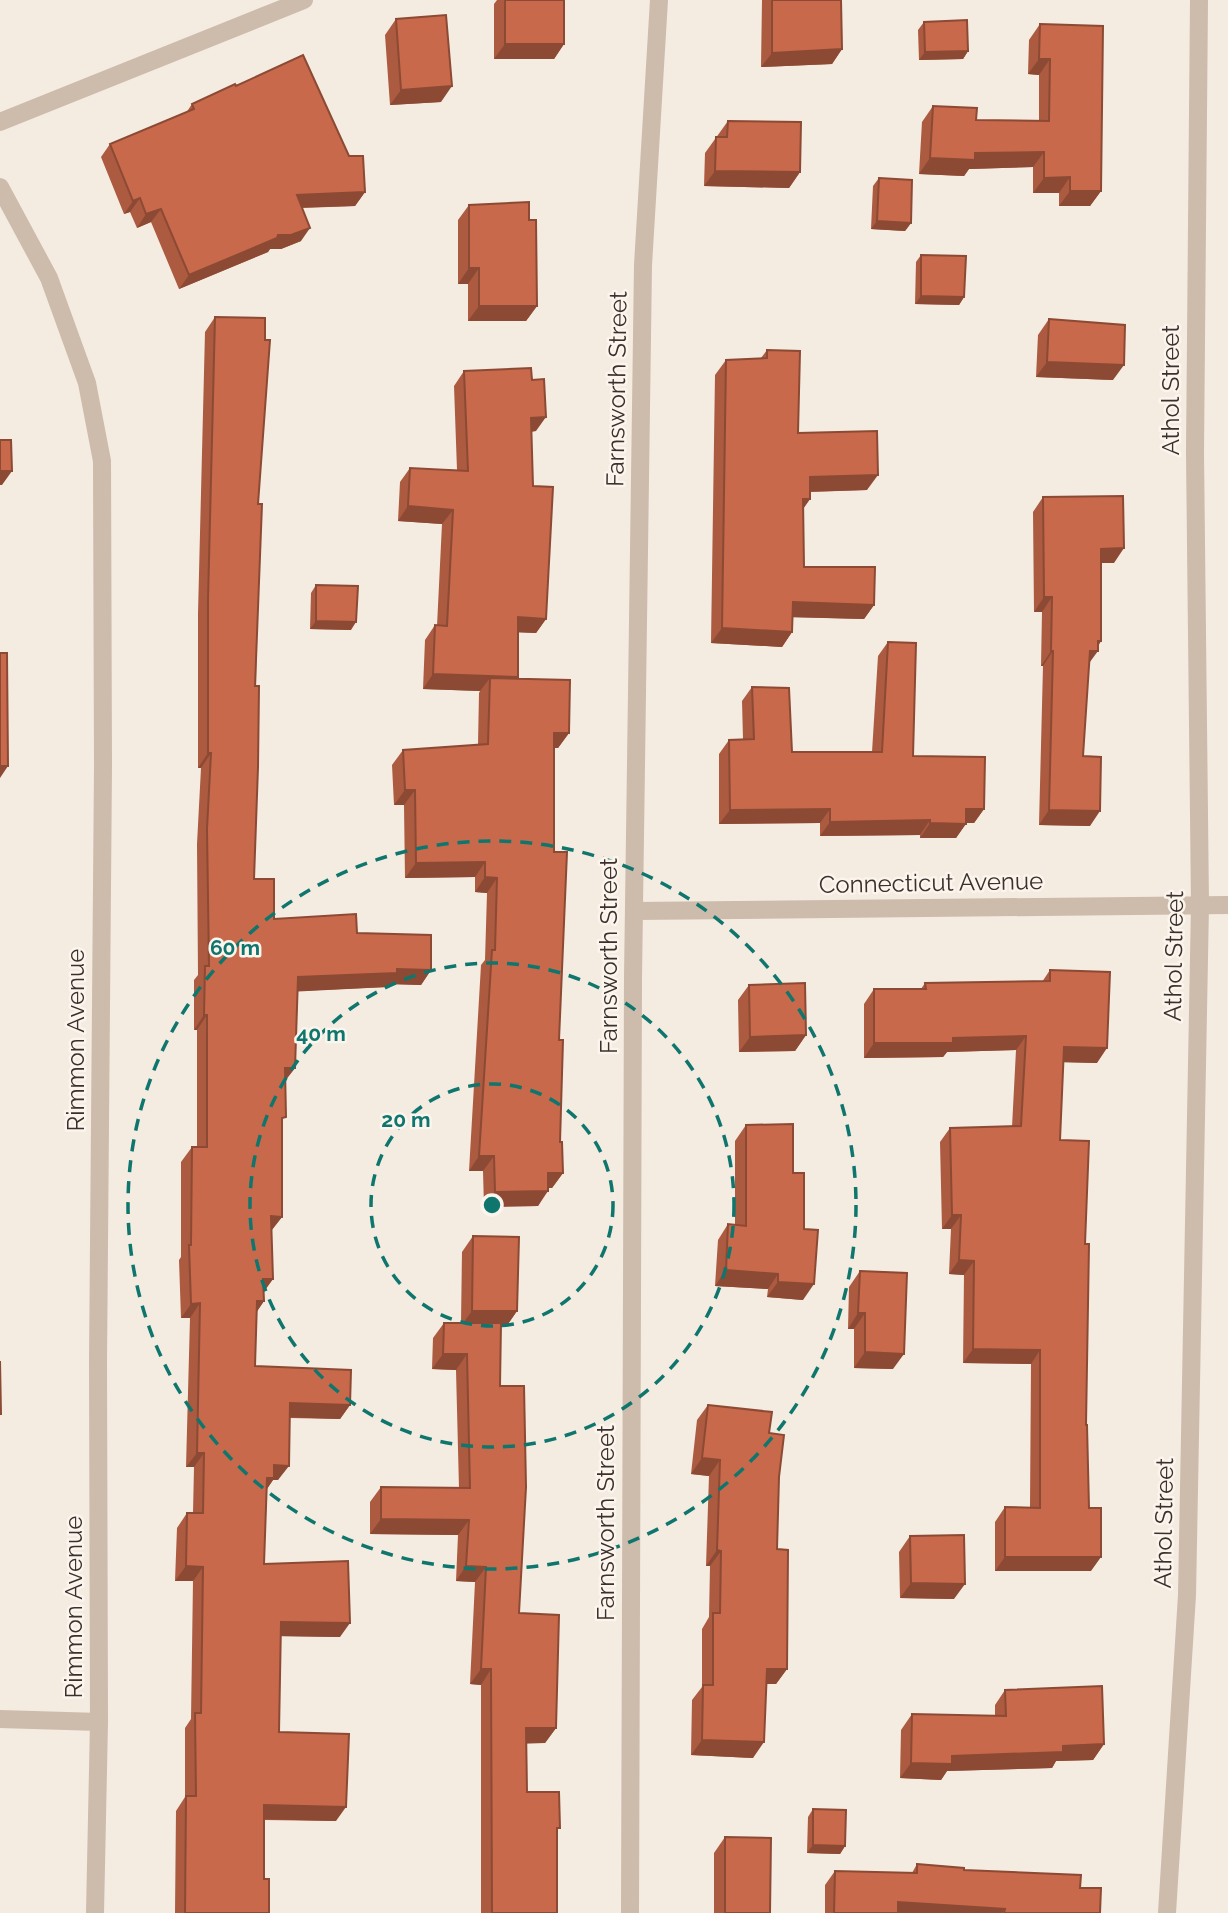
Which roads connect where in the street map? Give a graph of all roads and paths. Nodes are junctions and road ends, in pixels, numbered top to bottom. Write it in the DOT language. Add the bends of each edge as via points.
graph roads {
  1 [pos="304,0"];
  2 [pos="659,0"];
  3 [pos="1199,0"];
  4 [pos="0,122"];
  5 [pos="0,187"];
  6 [pos="1200,905"];
  7 [pos="1228,905"];
  8 [pos="634,911"];
  9 [pos="0,1719"];
  10 [pos="99,1722"];
  11 [pos="95,1913"];
  12 [pos="630,1913"];
  13 [pos="1167,1913"];
  1 -- 4 [label="street"];
  2 -- 8 [label="street, Farnsworth Street" via="643,265"];
  3 -- 6 [label="street, Athol Street" via="1195,453"];
  5 -- 10 [label="street, Rimmon Avenue" via="49,278 87,383 102,461"];
  6 -- 7 [label="street, Connecticut Avenue"];
  6 -- 8 [label="street, Connecticut Avenue"];
  6 -- 13 [label="street, Athol Street" via="1187,1595"];
  8 -- 12 [label="street, Farnsworth Street"];
  9 -- 10 [label="street"];
  10 -- 11 [label="street, Rimmon Avenue"];
}
